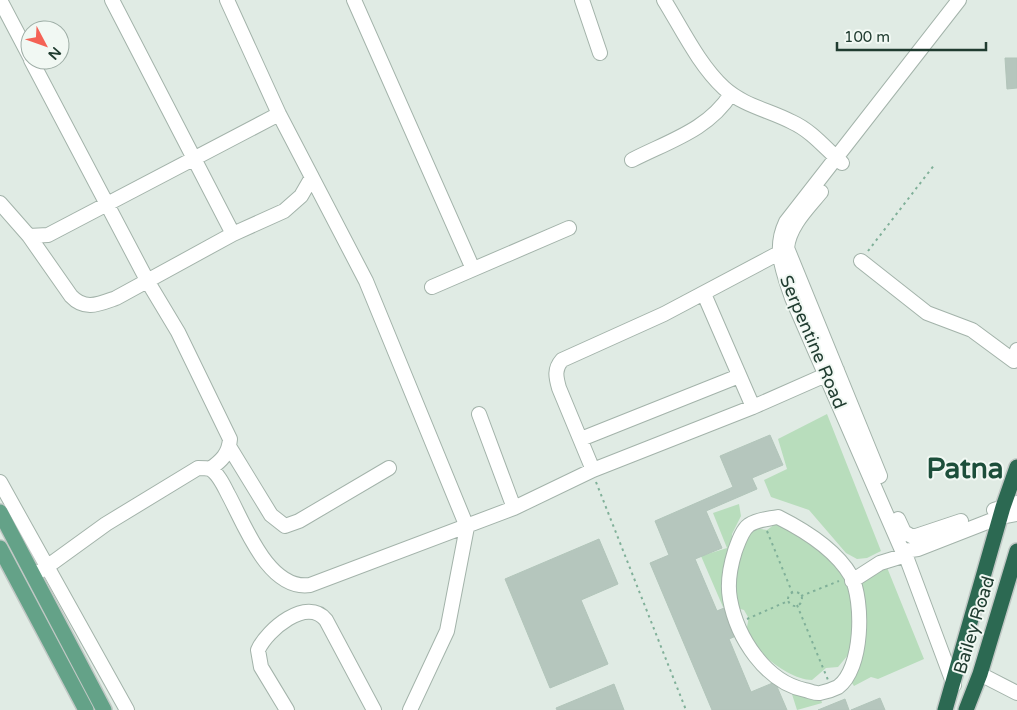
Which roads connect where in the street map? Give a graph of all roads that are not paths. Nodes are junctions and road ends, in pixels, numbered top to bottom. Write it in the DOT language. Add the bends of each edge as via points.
graph roads {
  1 [pos="0,0"];
  2 [pos="112,0"];
  3 [pos="226,0"];
  4 [pos="354,0"];
  5 [pos="582,0"];
  6 [pos="664,0"];
  7 [pos="959,0"];
  8 [pos="970,0"];
  9 [pos="20,38"];
  10 [pos="600,53"];
  11 [pos="37,70"];
  12 [pos="732,94"];
  13 [pos="279,114"];
  14 [pos="194,160"];
  15 [pos="632,160"];
  16 [pos="840,161"];
  17 [pos="312,177"];
  18 [pos="0,203"];
  19 [pos="108,206"];
  20 [pos="569,228"];
  21 [pos="233,234"];
  22 [pos="29,236"];
  23 [pos="782,244"];
  24 [pos="860,261"];
  25 [pos="473,269"];
  26 [pos="148,282"];
  27 [pos="432,287"];
  28 [pos="704,294"];
  29 [pos="1017,350"];
  30 [pos="832,372"];
  31 [pos="740,376"];
  32 [pos="753,407"];
  33 [pos="479,414"];
  34 [pos="581,439"];
  35 [pos="230,448"];
  36 [pos="1017,467"];
  37 [pos="388,468"];
  38 [pos="210,469"];
  39 [pos="593,470"];
  40 [pos="0,482"];
  41 [pos="514,508"];
  42 [pos="1007,509"];
  43 [pos="0,512"];
  44 [pos="1017,514"];
  45 [pos="467,527"];
  46 [pos="0,548"];
  47 [pos="1017,551"];
  48 [pos="905,553"];
  49 [pos="48,566"];
  50 [pos="33,575"];
  51 [pos="852,579"];
  52 [pos="980,674"];
  53 [pos="954,686"];
  54 [pos="1017,693"];
  55 [pos="86,710"];
  56 [pos="104,710"];
  57 [pos="127,710"];
  58 [pos="287,710"];
  59 [pos="374,710"];
  60 [pos="410,710"];
  61 [pos="945,710"];
  62 [pos="966,710"];
  1 -- 9 [label="street"];
  2 -- 14 [label="street"];
  3 -- 13 [label="street"];
  4 -- 25 [label="street"];
  5 -- 10 [label="street"];
  6 -- 12 [label="street" via="714,77"];
  7 -- 16 [label="street"];
  8 -- 16 [label="street"];
  11 -- 19 [label="street"];
  12 -- 15 [label="street" via="718,112 700,126"];
  12 -- 16 [label="street" via="807,130"];
  13 -- 14 [label="street"];
  13 -- 17 [label="street"];
  14 -- 19 [label="street"];
  14 -- 21 [label="street"];
  16 -- 23 [label="street" via="786,222"];
  17 -- 21 [label="street" via="301,196 284,211"];
  17 -- 45 [label="street" via="366,281"];
  18 -- 22 [label="street"];
  19 -- 22 [label="street" via="48,235"];
  19 -- 26 [label="street"];
  20 -- 25 [label="street"];
  21 -- 26 [label="street"];
  22 -- 26 [label="street" via="77,303 86,306 101,304"];
  23 -- 28 [label="street"];
  23 -- 30 [label="street, Serpentine Road" via="781,266 792,298"];
  24 -- 29 [label="street" via="927,313 972,330 1014,362"];
  25 -- 27 [label="street"];
  26 -- 35 [label="street" via="178,332 230,439"];
  28 -- 31 [label="street"];
  28 -- 34 [label="street" via="557,365 559,388"];
  30 -- 32 [label="street"];
  30 -- 42 [label="street" via="907,536 918,536"];
  30 -- 48 [label="street, Serpentine Road"];
  31 -- 32 [label="street"];
  31 -- 34 [label="street"];
  32 -- 39 [label="street"];
  33 -- 41 [label="street"];
  34 -- 39 [label="street"];
  35 -- 37 [label="street" via="271,515 285,526 299,521"];
  35 -- 38 [label="street" via="223,460"];
  36 -- 42 [label="highway"];
  38 -- 45 [label="street" via="224,487 265,560 280,576 300,586"];
  38 -- 49 [label="street" via="198,468 178,478"];
  39 -- 41 [label="street"];
  40 -- 49 [label="street"];
  41 -- 45 [label="street"];
  42 -- 44 [label="street"];
  42 -- 48 [label="street"];
  42 -- 53 [label="highway"];
  43 -- 50 [label="main road"];
  45 -- 60 [label="street" via="447,631"];
  46 -- 55 [label="main road"];
  47 -- 52 [label="highway, Bailey Road"];
  48 -- 51 [label="street"];
  48 -- 53 [label="street, Serpentine Road"];
  49 -- 50 [label="street"];
  49 -- 57 [label="street"];
  50 -- 56 [label="main road"];
  51 -- 51 [label="street" via="858,598 859,644 848,675 838,687 818,693 792,687 772,674 749,648 730,600 729,569 748,526 778,517 804,530 829,550"];
  52 -- 54 [label="street"];
  52 -- 62 [label="highway, Bailey Road"];
  53 -- 61 [label="highway"];
  58 -- 59 [label="street" via="261,667 258,650 267,636 282,624 302,612 313,611 321,613 326,620"];
}
